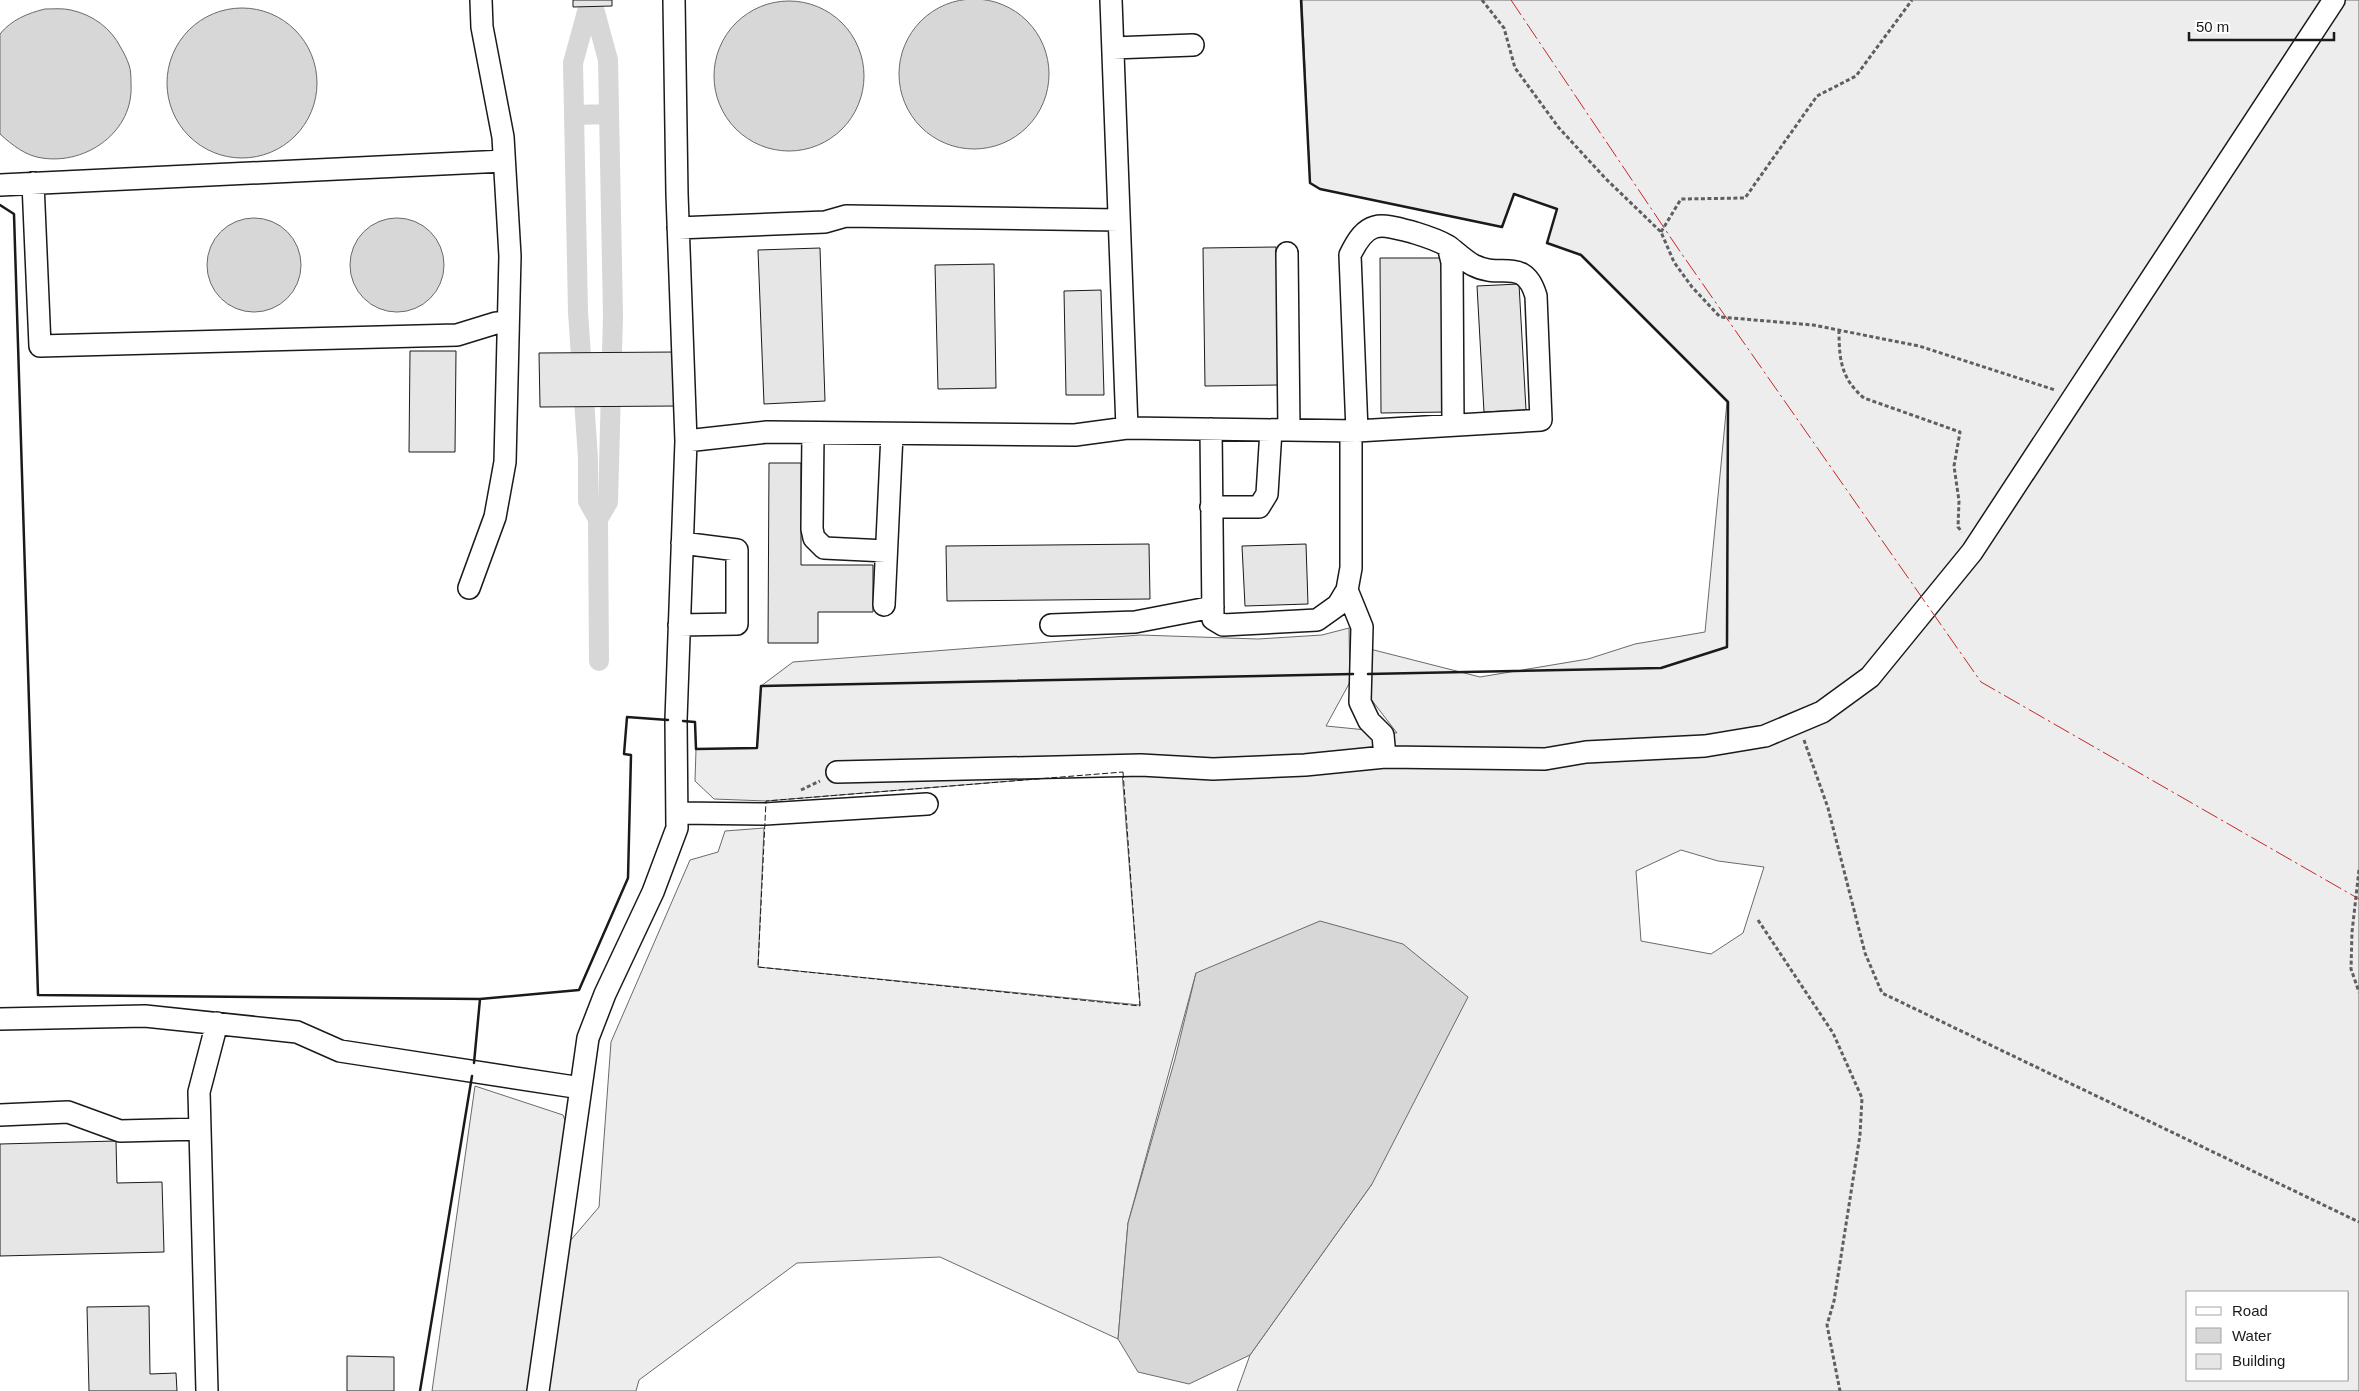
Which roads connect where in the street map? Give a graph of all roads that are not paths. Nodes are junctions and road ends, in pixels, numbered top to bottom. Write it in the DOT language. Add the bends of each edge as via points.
graph roads {
  1 [pos="481,0"];
  2 [pos="674,0"];
  3 [pos="1111,0"];
  4 [pos="2334,0"];
  5 [pos="1193,45"];
  6 [pos="1113,48"];
  7 [pos="504,161"];
  8 [pos="33,184"];
  9 [pos="0,185"];
  10 [pos="1119,220"];
  11 [pos="678,228"];
  12 [pos="1448,246"];
  13 [pos="1287,253"];
  14 [pos="508,323"];
  15 [pos="1453,425"];
  16 [pos="1127,428"];
  17 [pos="1211,429"];
  18 [pos="1280,430"];
  19 [pos="1354,431"];
  20 [pos="813,433"];
  21 [pos="892,434"];
  22 [pos="686,441"];
  23 [pos="1212,507"];
  24 [pos="682,543"];
  25 [pos="886,551"];
  26 [pos="469,588"];
  27 [pos="1347,590"];
  28 [pos="884,605"];
  29 [pos="1213,607"];
  30 [pos="680,625"];
  31 [pos="1051,625"];
  32 [pos="1385,757"];
  33 [pos="837,772"];
  34 [pos="927,804"];
  35 [pos="677,820"];
  36 [pos="0,1018"];
  37 [pos="217,1023"];
  38 [pos="581,1088"];
  39 [pos="0,1115"];
  40 [pos="200,1130"];
  41 [pos="207,1391"];
  42 [pos="538,1391"];
  1 -- 7 [label="street" via="482,27 503,136"];
  2 -- 11 [label="street"];
  3 -- 6 [label="street"];
  4 -- 32 [label="street" via="1977,545 1870,678 1822,712 1765,736 1705,746 1586,752 1545,759"];
  5 -- 6 [label="street"];
  6 -- 10 [label="street"];
  7 -- 8 [label="street"];
  7 -- 14 [label="street" via="510,256"];
  8 -- 9 [label="street"];
  8 -- 14 [label="street" via="40,346 457,335 496,323"];
  10 -- 11 [label="street" via="846,216 826,222"];
  10 -- 16 [label="street"];
  11 -- 22 [label="street"];
  12 -- 15 [label="street" via="1452,262"];
  12 -- 15 [label="street" via="1472,265 1492,271 1517,272 1532,282 1536,296 1541,420"];
  12 -- 19 [label="street" via="1436,239 1384,224 1368,229 1358,239 1350,255"];
  13 -- 18 [label="street"];
  14 -- 26 [label="street" via="505,462 494,517"];
  15 -- 19 [label="street"];
  16 -- 17 [label="street"];
  16 -- 21 [label="street" via="1075,435"];
  17 -- 18 [label="street"];
  17 -- 23 [label="street"];
  18 -- 19 [label="street"];
  18 -- 23 [label="street" via="1268,494 1259,507"];
  19 -- 27 [label="street" via="1351,568"];
  20 -- 21 [label="street"];
  20 -- 22 [label="street" via="767,432"];
  20 -- 25 [label="street" via="814,538 824,548"];
  21 -- 25 [label="street"];
  22 -- 24 [label="street"];
  23 -- 29 [label="street"];
  24 -- 30 [label="street"];
  24 -- 30 [label="street" via="737,550 737,624"];
  25 -- 28 [label="street"];
  27 -- 29 [label="street" via="1338,605 1317,620 1223,625 1213,619"];
  27 -- 32 [label="street" via="1362,627 1360,702 1370,721 1383,735"];
  29 -- 31 [label="street" via="1136,622"];
  30 -- 35 [label="street" via="676,720"];
  32 -- 33 [label="street" via="1212,769 1141,764"];
  34 -- 35 [label="street"];
  35 -- 38 [label="street" via="653,892 588,1038"];
  36 -- 37 [label="street" via="145,1016"];
  37 -- 38 [label="street" via="297,1032 340,1051"];
  37 -- 40 [label="street" via="199,1092"];
  38 -- 42 [label="street"];
  39 -- 40 [label="street" via="68,1112 120,1131"];
  40 -- 41 [label="street"];
}
